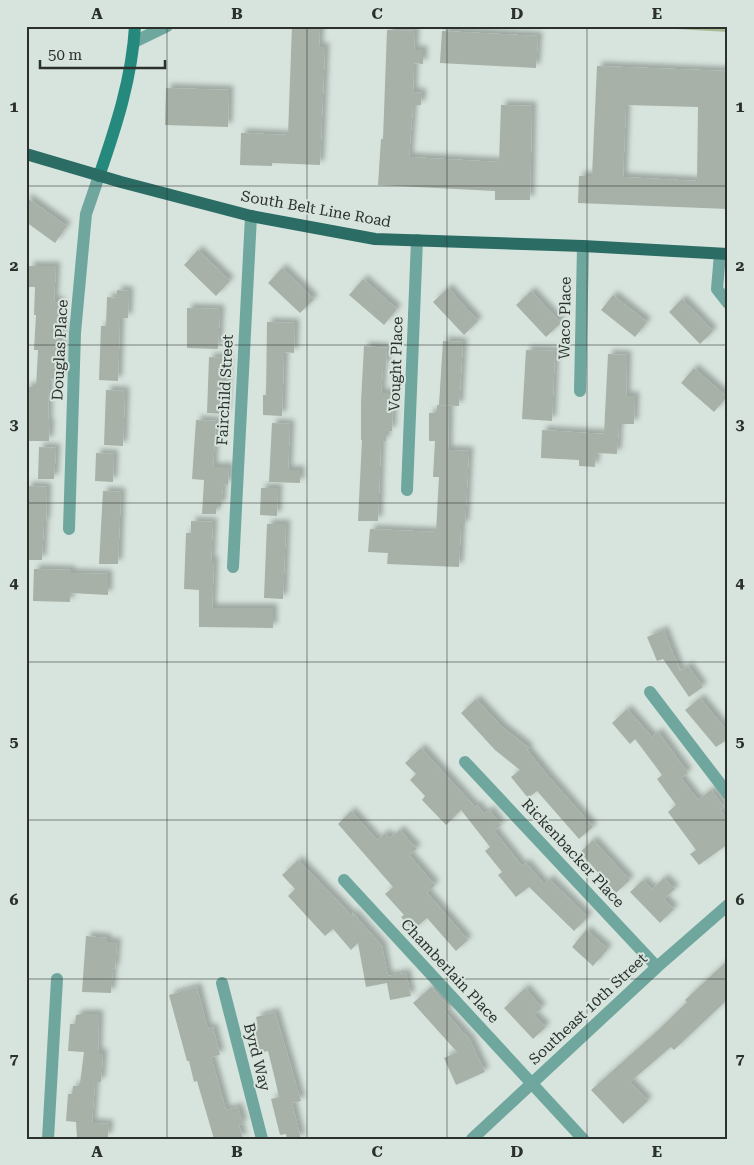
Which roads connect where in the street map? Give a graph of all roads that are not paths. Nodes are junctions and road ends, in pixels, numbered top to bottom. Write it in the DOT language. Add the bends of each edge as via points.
graph roads {
  1 [pos="135,26"];
  2 [pos="167,26"];
  3 [pos="134,42"];
  4 [pos="26,154"];
  5 [pos="99,176"];
  6 [pos="251,216"];
  7 [pos="417,240"];
  8 [pos="583,246"];
  9 [pos="724,254"];
  10 [pos="728,303"];
  11 [pos="580,391"];
  12 [pos="407,490"];
  13 [pos="69,529"];
  14 [pos="232,567"];
  15 [pos="650,692"];
  16 [pos="466,762"];
  17 [pos="728,794"];
  18 [pos="344,880"];
  19 [pos="728,904"];
  20 [pos="657,967"];
  21 [pos="57,979"];
  22 [pos="222,984"];
  23 [pos="532,1083"];
  24 [pos="48,1139"];
  25 [pos="262,1139"];
  26 [pos="472,1139"];
  27 [pos="583,1139"];
  1 -- 3 [label="street"];
  2 -- 3 [label="street"];
  3 -- 5 [label="street" via="119,120"];
  4 -- 5 [label="main road, South Belt Line Road"];
  5 -- 6 [label="main road, South Belt Line Road"];
  5 -- 13 [label="street, Douglas Place" via="86,214 75,333"];
  6 -- 7 [label="main road, South Belt Line Road" via="375,239"];
  6 -- 14 [label="street, Fairchild Street"];
  7 -- 8 [label="main road, South Belt Line Road"];
  7 -- 12 [label="street, Vought Place"];
  8 -- 9 [label="main road, South Belt Line Road"];
  8 -- 11 [label="street, Waco Place"];
  9 -- 10 [label="street" via="717,289"];
  15 -- 17 [label="street"];
  16 -- 20 [label="street, Rickenbacker Place"];
  18 -- 23 [label="street, Chamberlain Place"];
  19 -- 20 [label="street, Southeast 10th Street"];
  20 -- 23 [label="street, Southeast 10th Street"];
  21 -- 24 [label="street"];
  22 -- 25 [label="street, Byrd Way"];
  23 -- 26 [label="street, Southeast 10th Street"];
  23 -- 27 [label="street, Chamberlain Place"];
}
